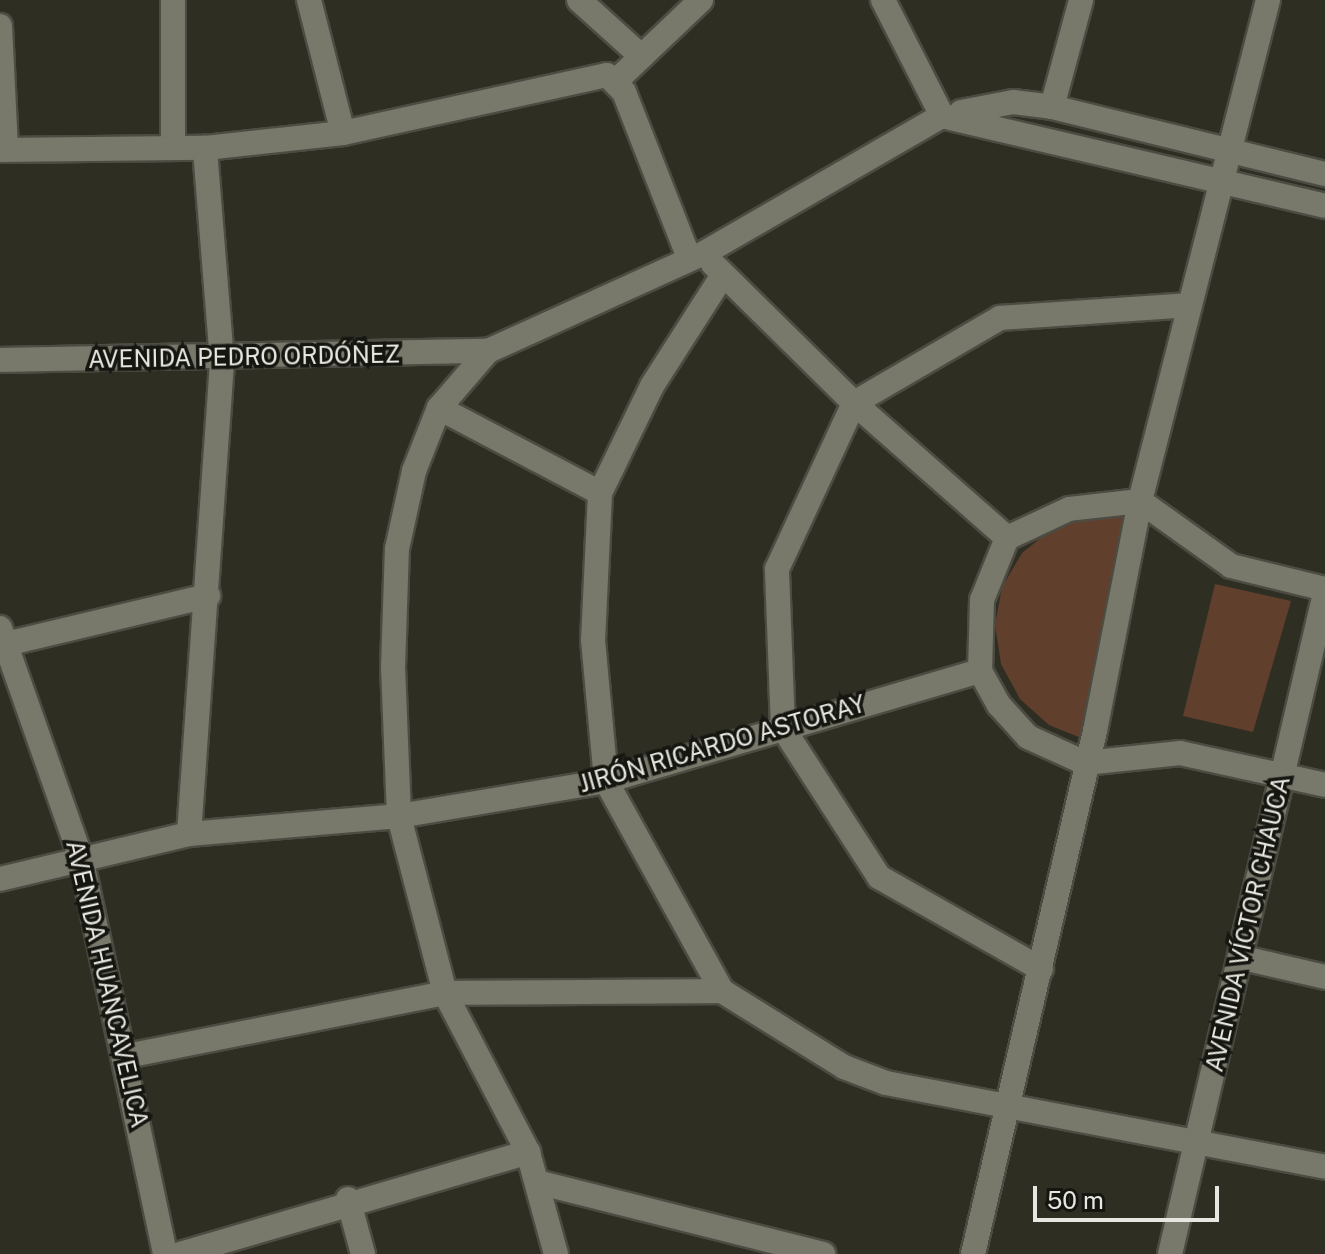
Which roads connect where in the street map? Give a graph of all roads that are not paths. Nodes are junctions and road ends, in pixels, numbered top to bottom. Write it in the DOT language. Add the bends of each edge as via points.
graph roads {
  1 [pos="173,0"];
  2 [pos="309,0"];
  3 [pos="579,0"];
  4 [pos="701,0"];
  5 [pos="883,0"];
  6 [pos="1081,0"];
  7 [pos="1268,0"];
  8 [pos="0,26"];
  9 [pos="641,56"];
  10 [pos="617,80"];
  11 [pos="1052,107"];
  12 [pos="942,116"];
  13 [pos="343,133"];
  14 [pos="173,144"];
  15 [pos="205,148"];
  16 [pos="3,150"];
  17 [pos="1234,150"];
  18 [pos="1325,174"];
  19 [pos="1224,183"];
  20 [pos="1325,206"];
  21 [pos="697,255"];
  22 [pos="721,278"];
  23 [pos="1190,305"];
  24 [pos="488,351"];
  25 [pos="0,360"];
  26 [pos="222,361"];
  27 [pos="854,403"];
  28 [pos="439,408"];
  29 [pos="600,493"];
  30 [pos="1140,501"];
  31 [pos="1007,538"];
  32 [pos="1325,591"];
  33 [pos="208,596"];
  34 [pos="3,636"];
  35 [pos="980,671"];
  36 [pos="783,728"];
  37 [pos="1085,763"];
  38 [pos="1281,775"];
  39 [pos="606,781"];
  40 [pos="1325,785"];
  41 [pos="399,816"];
  42 [pos="189,834"];
  43 [pos="81,858"];
  44 [pos="0,879"];
  45 [pos="1243,958"];
  46 [pos="1041,969"];
  47 [pos="1325,977"];
  48 [pos="722,991"];
  49 [pos="445,993"];
  50 [pos="127,1056"];
  51 [pos="1005,1105"];
  52 [pos="1199,1139"];
  53 [pos="528,1152"];
  54 [pos="1325,1167"];
  55 [pos="541,1183"];
  56 [pos="348,1199"];
  57 [pos="165,1254"];
  58 [pos="180,1254"];
  59 [pos="363,1254"];
  60 [pos="556,1254"];
  61 [pos="823,1254"];
  62 [pos="973,1254"];
  63 [pos="1170,1254"];
  1 -- 14 [label="street"];
  2 -- 13 [label="street"];
  3 -- 9 [label="street"];
  4 -- 9 [label="street"];
  5 -- 12 [label="street"];
  6 -- 11 [label="street"];
  7 -- 17 [label="street"];
  8 -- 16 [label="street"];
  9 -- 10 [label="street"];
  10 -- 13 [label="street" via="607,75"];
  10 -- 21 [label="street"];
  11 -- 12 [label="street" via="1013,102"];
  11 -- 17 [label="street"];
  12 -- 19 [label="street"];
  12 -- 21 [label="street"];
  13 -- 15 [label="street"];
  14 -- 15 [label="street"];
  14 -- 16 [label="street"];
  15 -- 26 [label="street"];
  17 -- 18 [label="street"];
  17 -- 19 [label="street"];
  19 -- 20 [label="street"];
  19 -- 23 [label="street"];
  21 -- 22 [label="street"];
  21 -- 24 [label="street"];
  22 -- 27 [label="street"];
  22 -- 29 [label="street" via="652,386"];
  23 -- 27 [label="street" via="1000,318"];
  23 -- 30 [label="street"];
  24 -- 26 [label="street, AVENIDA PEDRO ORDÓÑEZ"];
  24 -- 28 [label="street"];
  25 -- 26 [label="street, AVENIDA PEDRO ORDÓÑEZ"];
  26 -- 33 [label="street"];
  27 -- 31 [label="street"];
  27 -- 36 [label="street" via="777,569"];
  28 -- 29 [label="street"];
  28 -- 41 [label="street" via="414,471 397,549"];
  29 -- 39 [label="street" via="593,640"];
  30 -- 31 [label="street" via="1069,509"];
  30 -- 32 [label="street" via="1231,566"];
  30 -- 37 [label="street"];
  31 -- 35 [label="street" via="982,600"];
  32 -- 38 [label="street, AVENIDA VÍCTOR CHAUCA"];
  33 -- 34 [label="street"];
  33 -- 42 [label="street"];
  34 -- 43 [label="street, AVENIDA HUANCAVELICA"];
  35 -- 36 [label="street, JIRÓN RICARDO ASTORAY"];
  35 -- 37 [label="street" via="1028,737"];
  36 -- 39 [label="street, JIRÓN RICARDO ASTORAY"];
  36 -- 46 [label="street" via="879,877"];
  37 -- 38 [label="street" via="1180,753"];
  37 -- 46 [label="street"];
  38 -- 40 [label="street"];
  38 -- 45 [label="street, AVENIDA VÍCTOR CHAUCA"];
  39 -- 41 [label="street, JIRÓN RICARDO ASTORAY"];
  39 -- 48 [label="street"];
  41 -- 42 [label="street, JIRÓN RICARDO ASTORAY"];
  41 -- 49 [label="street"];
  42 -- 43 [label="street, JIRÓN RICARDO ASTORAY"];
  43 -- 44 [label="street, JIRÓN RICARDO ASTORAY"];
  43 -- 50 [label="street, AVENIDA HUANCAVELICA"];
  45 -- 47 [label="street"];
  45 -- 52 [label="street, AVENIDA VÍCTOR CHAUCA"];
  46 -- 51 [label="street"];
  48 -- 49 [label="street"];
  48 -- 51 [label="street" via="844,1067 886,1083"];
  49 -- 50 [label="street"];
  49 -- 53 [label="street"];
  50 -- 57 [label="street, AVENIDA HUANCAVELICA"];
  51 -- 52 [label="street"];
  51 -- 62 [label="street"];
  52 -- 54 [label="street"];
  52 -- 63 [label="street, AVENIDA VÍCTOR CHAUCA"];
  53 -- 55 [label="street"];
  53 -- 56 [label="street"];
  55 -- 60 [label="street"];
  55 -- 61 [label="street"];
  56 -- 58 [label="street"];
  56 -- 59 [label="street"];
}
